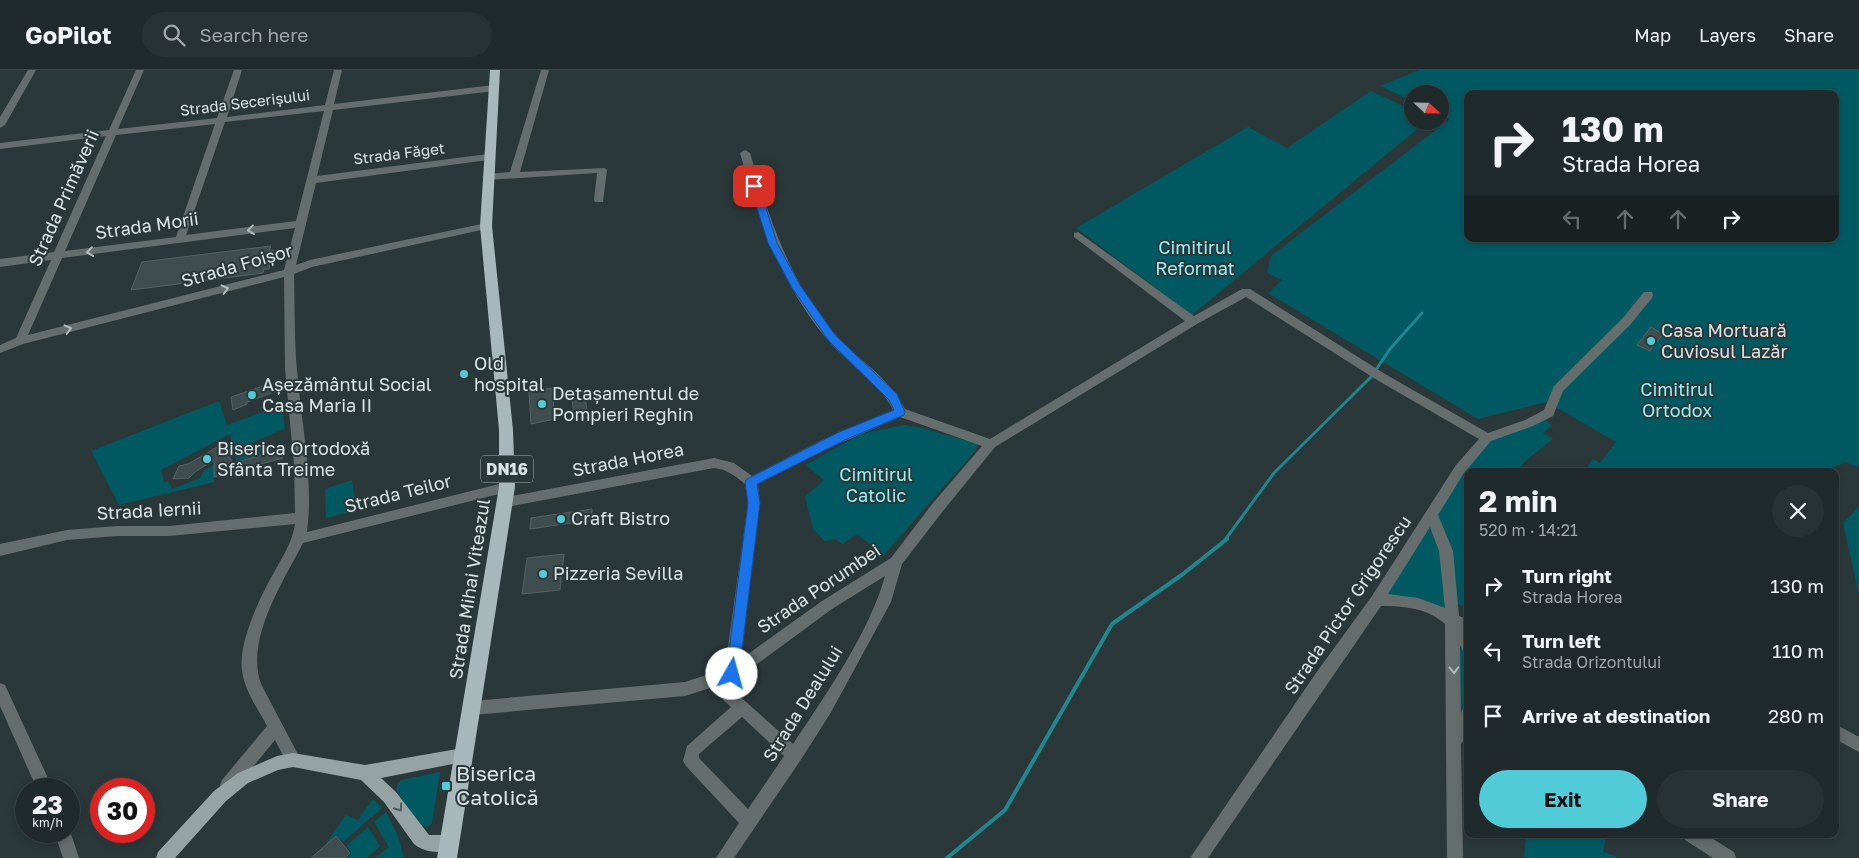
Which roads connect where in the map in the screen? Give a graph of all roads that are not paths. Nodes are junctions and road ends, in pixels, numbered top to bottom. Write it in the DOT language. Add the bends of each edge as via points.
graph roads {
  1 [pos="32,70"];
  2 [pos="140,70"];
  3 [pos="238,70"];
  4 [pos="338,70"];
  5 [pos="496,70"];
  6 [pos="545,70"];
  7 [pos="494,88"];
  8 [pos="329,107"];
  9 [pos="220,121"];
  10 [pos="0,125"];
  11 [pos="112,133"];
  12 [pos="0,146"];
  13 [pos="745,153"];
  14 [pos="488,157"];
  15 [pos="514,175"];
  16 [pos="488,178"];
  17 [pos="313,180"];
  18 [pos="598,200"];
  19 [pos="299,224"];
  20 [pos="486,226"];
  21 [pos="1078,235"];
  22 [pos="180,239"];
  23 [pos="56,256"];
  24 [pos="0,263"];
  25 [pos="289,272"];
  26 [pos="1648,295"];
  27 [pos="1193,321"];
  28 [pos="20,341"];
  29 [pos="0,349"];
  30 [pos="900,412"];
  31 [pos="1487,438"];
  32 [pos="991,444"];
  33 [pos="751,482"];
  34 [pos="507,495"];
  35 [pos="1432,516"];
  36 [pos="302,518"];
  37 [pos="299,539"];
  38 [pos="0,550"];
  39 [pos="896,562"];
  40 [pos="1378,600"];
  41 [pos="1452,622"];
  42 [pos="1464,624"];
  43 [pos="1464,640"];
  44 [pos="732,674"];
  45 [pos="714,682"];
  46 [pos="0,690"];
  47 [pos="473,708"];
  48 [pos="741,708"];
  49 [pos="1464,724"];
  50 [pos="276,727"];
  51 [pos="1839,733"];
  52 [pos="1455,745"];
  53 [pos="1859,745"];
  54 [pos="463,754"];
  55 [pos="795,756"];
  56 [pos="293,760"];
  57 [pos="365,773"];
  58 [pos="41,778"];
  59 [pos="220,796"];
  60 [pos="748,822"];
  61 [pos="1697,838"];
  62 [pos="66,843"];
  63 [pos="447,850"];
  64 [pos="72,858"];
  65 [pos="164,858"];
  66 [pos="724,858"];
  67 [pos="1198,858"];
  68 [pos="1455,858"];
  69 [pos="1728,858"];
  1 -- 10 [label="street"];
  2 -- 11 [label="street, Strada Primăverii"];
  3 -- 9 [label="street"];
  4 -- 8 [label="street"];
  5 -- 7 [label="highway, Strada Mihai Viteazul / DN16"];
  6 -- 15 [label="street"];
  7 -- 8 [label="street, Strada Secerișului"];
  7 -- 14 [label="highway, Strada Mihai Viteazul / DN16"];
  8 -- 9 [label="street, Strada Secerișului"];
  8 -- 17 [label="street"];
  9 -- 11 [label="street, Strada Secerișului"];
  9 -- 22 [label="street"];
  11 -- 12 [label="street, Strada Secerișului"];
  11 -- 23 [label="street, Strada Primăverii"];
  13 -- 30 [label="street" via="772,243 796,286 832,338 893,397"];
  14 -- 16 [label="highway, Strada Mihai Viteazul / DN16"];
  14 -- 17 [label="street, Strada Făget"];
  15 -- 16 [label="street"];
  15 -- 18 [label="street" via="602,170"];
  16 -- 20 [label="highway, Strada Mihai Viteazul / DN16"];
  17 -- 19 [label="street"];
  19 -- 22 [label="street, Strada Morii, one-way"];
  19 -- 25 [label="street"];
  20 -- 25 [label="street, Strada Foișor" via="310,264"];
  20 -- 34 [label="highway, Strada Mihai Viteazul / DN16" via="506,430"];
  21 -- 27 [label="street"];
  22 -- 23 [label="street, Strada Morii, one-way"];
  23 -- 24 [label="street, Strada Morii"];
  23 -- 28 [label="street, Strada Primăverii"];
  28 -- 25 [label="street, Strada Foișor, one-way"];
  25 -- 36 [label="street" via="291,368"];
  26 -- 31 [label="street, Strada Pictor Grigorescu" via="1626,322 1558,389 1549,413"];
  27 -- 31 [label="street, Strada Porumbei" via="1246,292 1381,377"];
  27 -- 32 [label="street, Strada Porumbei"];
  28 -- 29 [label="street, Strada Foișor"];
  30 -- 32 [label="street"];
  30 -- 33 [label="street" via="817,447"];
  31 -- 35 [label="street, Strada Pictor Grigorescu" via="1460,468"];
  32 -- 39 [label="street, Strada Porumbei"];
  33 -- 34 [label="street, Strada Horea" via="727,464 714,463"];
  33 -- 44 [label="street" via="754,503"];
  34 -- 37 [label="street, Strada Teilor"];
  34 -- 47 [label="highway, Strada Mihai Viteazul / DN16"];
  35 -- 40 [label="street, Strada Pictor Grigorescu"];
  35 -- 41 [label="street" via="1446,551"];
  36 -- 37 [label="street"];
  36 -- 38 [label="street, Strada Iernii" via="169,531 67,535"];
  37 -- 50 [label="street" via="263,606 249,657 254,686"];
  39 -- 44 [label="street, Strada Porumbei" via="827,605"];
  39 -- 55 [label="street, Strada Dealului" via="882,606"];
  40 -- 41 [label="street" via="1396,600 1434,610"];
  40 -- 67 [label="street, Strada Pictor Grigorescu"];
  41 -- 42 [label="street"];
  41 -- 43 [label="street"];
  41 -- 52 [label="street, one-way"];
  44 -- 45 [label="street, Strada Porumbei"];
  45 -- 47 [label="street, Strada Porumbei" via="685,689"];
  45 -- 48 [label="street"];
  46 -- 58 [label="street"];
  47 -- 54 [label="highway, Strada Mihai Viteazul / DN16"];
  48 -- 55 [label="street"];
  48 -- 60 [label="street" via="692,751 691,761"];
  49 -- 52 [label="street"];
  50 -- 56 [label="street"];
  50 -- 59 [label="street"];
  51 -- 53 [label="street"];
  52 -- 68 [label="street"];
  54 -- 57 [label="main road"];
  54 -- 63 [label="highway, Strada Mihai Viteazul / DN16"];
  55 -- 60 [label="street, Strada Dealului"];
  56 -- 57 [label="main road"];
  56 -- 59 [label="main road" via="260,769"];
  57 -- 63 [label="main road, Strada Mihai Viteazul, one-way" via="390,797 420,838"];
  59 -- 65 [label="main road"];
  60 -- 66 [label="street, Strada Dealului"];
  61 -- 69 [label="street"];
  62 -- 64 [label="street"];
}
